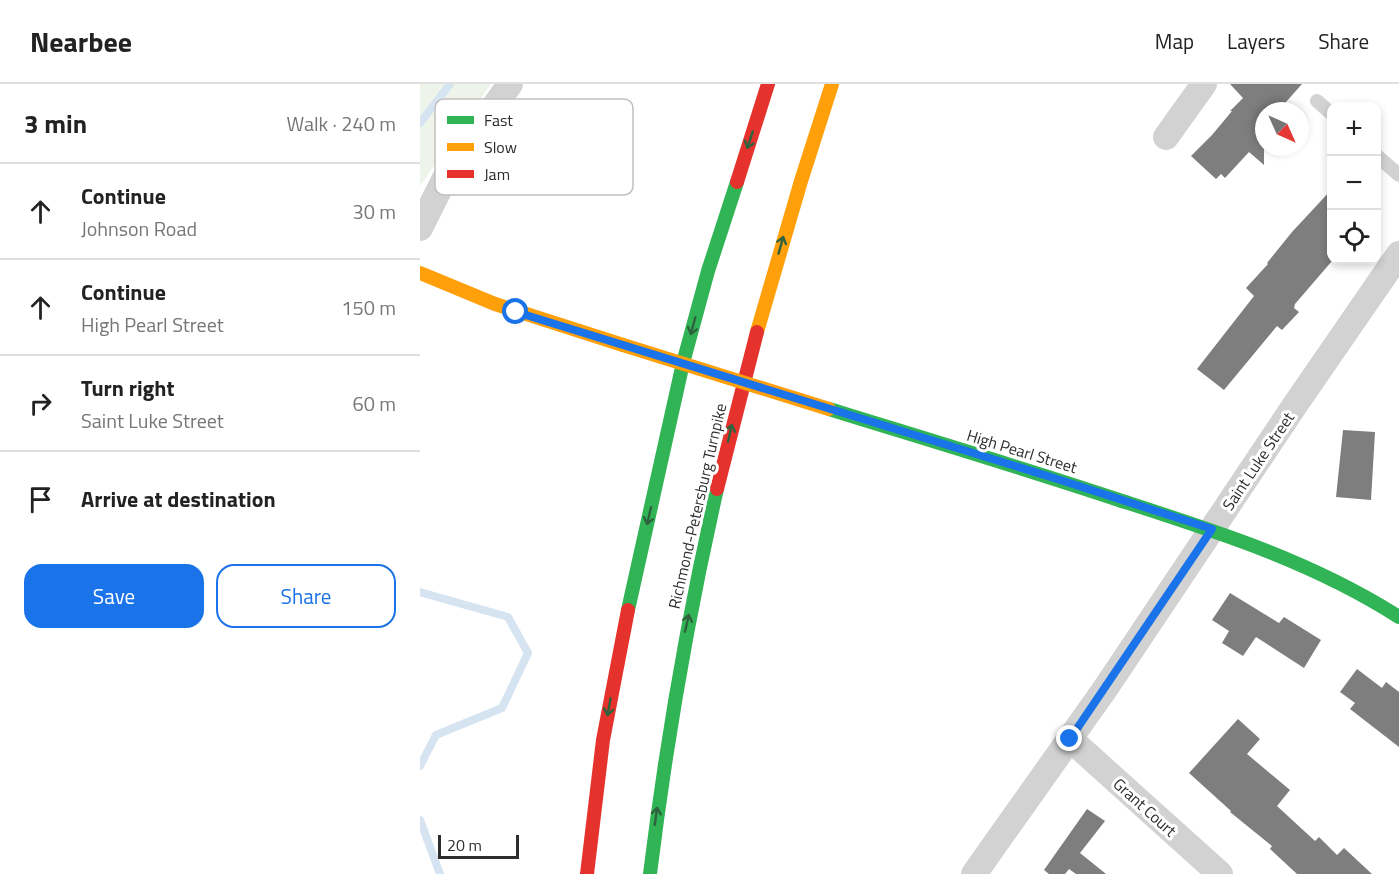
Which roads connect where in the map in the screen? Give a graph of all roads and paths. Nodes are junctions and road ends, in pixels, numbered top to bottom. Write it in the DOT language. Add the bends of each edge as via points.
graph roads {
  1 [pos="510,84"];
  2 [pos="768,84"];
  3 [pos="832,84"];
  4 [pos="1204,84"];
  5 [pos="499,99"];
  6 [pos="1317,101"];
  7 [pos="1327,110"];
  8 [pos="1166,137"];
  9 [pos="1378,156"];
  10 [pos="1399,175"];
  11 [pos="436,195"];
  12 [pos="420,228"];
  13 [pos="1399,254"];
  14 [pos="420,273"];
  15 [pos="1212,529"];
  16 [pos="1399,617"];
  17 [pos="1070,739"];
  18 [pos="587,874"];
  19 [pos="650,874"];
  20 [pos="974,874"];
  21 [pos="1220,874"];
  1 -- 5 [label="street"];
  2 -- 18 [label="main road, one-way" via="683,363 620,643 603,740"];
  19 -- 3 [label="main road, Richmond-Petersburg Turnpike, one-way" via="680,655 737,405 795,197"];
  4 -- 8 [label="street"];
  6 -- 7 [label="lane"];
  9 -- 10 [label="lane"];
  11 -- 12 [label="street"];
  13 -- 15 [label="street, Saint Luke Street"];
  14 -- 15 [label="main road, High Pearl Street, bridge" via="516,312"];
  15 -- 16 [label="main road, High Pearl Street" via="1261,546 1330,578"];
  15 -- 17 [label="street, Saint Luke Street"];
  17 -- 20 [label="street, Saint Luke Street"];
  17 -- 21 [label="street, Grant Court"];
}
